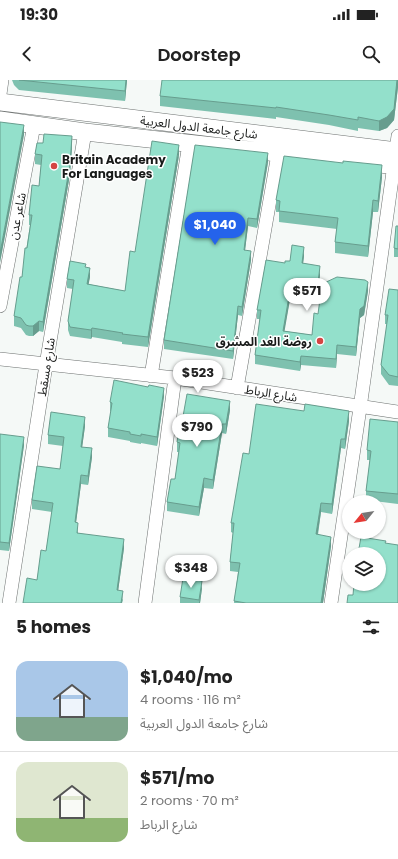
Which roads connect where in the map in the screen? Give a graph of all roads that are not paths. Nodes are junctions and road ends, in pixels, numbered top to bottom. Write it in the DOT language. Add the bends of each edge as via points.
graph roads {
  1 [pos="2,80"];
  2 [pos="0,94"];
  3 [pos="0,102"];
  4 [pos="0,120"];
  5 [pos="34,125"];
  6 [pos="85,132"];
  7 [pos="189,144"];
  8 [pos="278,154"];
  9 [pos="397,154"];
  10 [pos="0,306"];
  11 [pos="0,359"];
  12 [pos="46,365"];
  13 [pos="151,376"];
  14 [pos="175,378"];
  15 [pos="237,388"];
  16 [pos="360,408"];
  17 [pos="398,412"];
  18 [pos="9,603"];
  19 [pos="145,603"];
  20 [pos="331,603"];
  1 -- 2 [label="street"];
  3 -- 9 [label="main road, شارع جامعة الدول العربية"];
  4 -- 5 [label="main road, شارع جامعة الدول العربية"];
  5 -- 6 [label="main road, شارع جامعة الدول العربية"];
  5 -- 10 [label="street, شاعر عدن"];
  6 -- 7 [label="main road, شارع جامعة الدول العربية"];
  6 -- 12 [label="street, شارع مسقط"];
  7 -- 8 [label="main road, شارع جامعة الدول العربية"];
  7 -- 13 [label="street"];
  8 -- 9 [label="main road, شارع جامعة الدول العربية"];
  8 -- 15 [label="street"];
  9 -- 16 [label="street"];
  11 -- 12 [label="street, شارع الرباط"];
  12 -- 13 [label="street, شارع الرباط"];
  12 -- 18 [label="street, شارع مسقط"];
  13 -- 14 [label="street, شارع الرباط"];
  14 -- 15 [label="street, شارع الرباط"];
  14 -- 19 [label="street"];
  15 -- 16 [label="street, شارع الرباط"];
  16 -- 17 [label="street, شارع الرباط"];
  16 -- 20 [label="street"];
}
